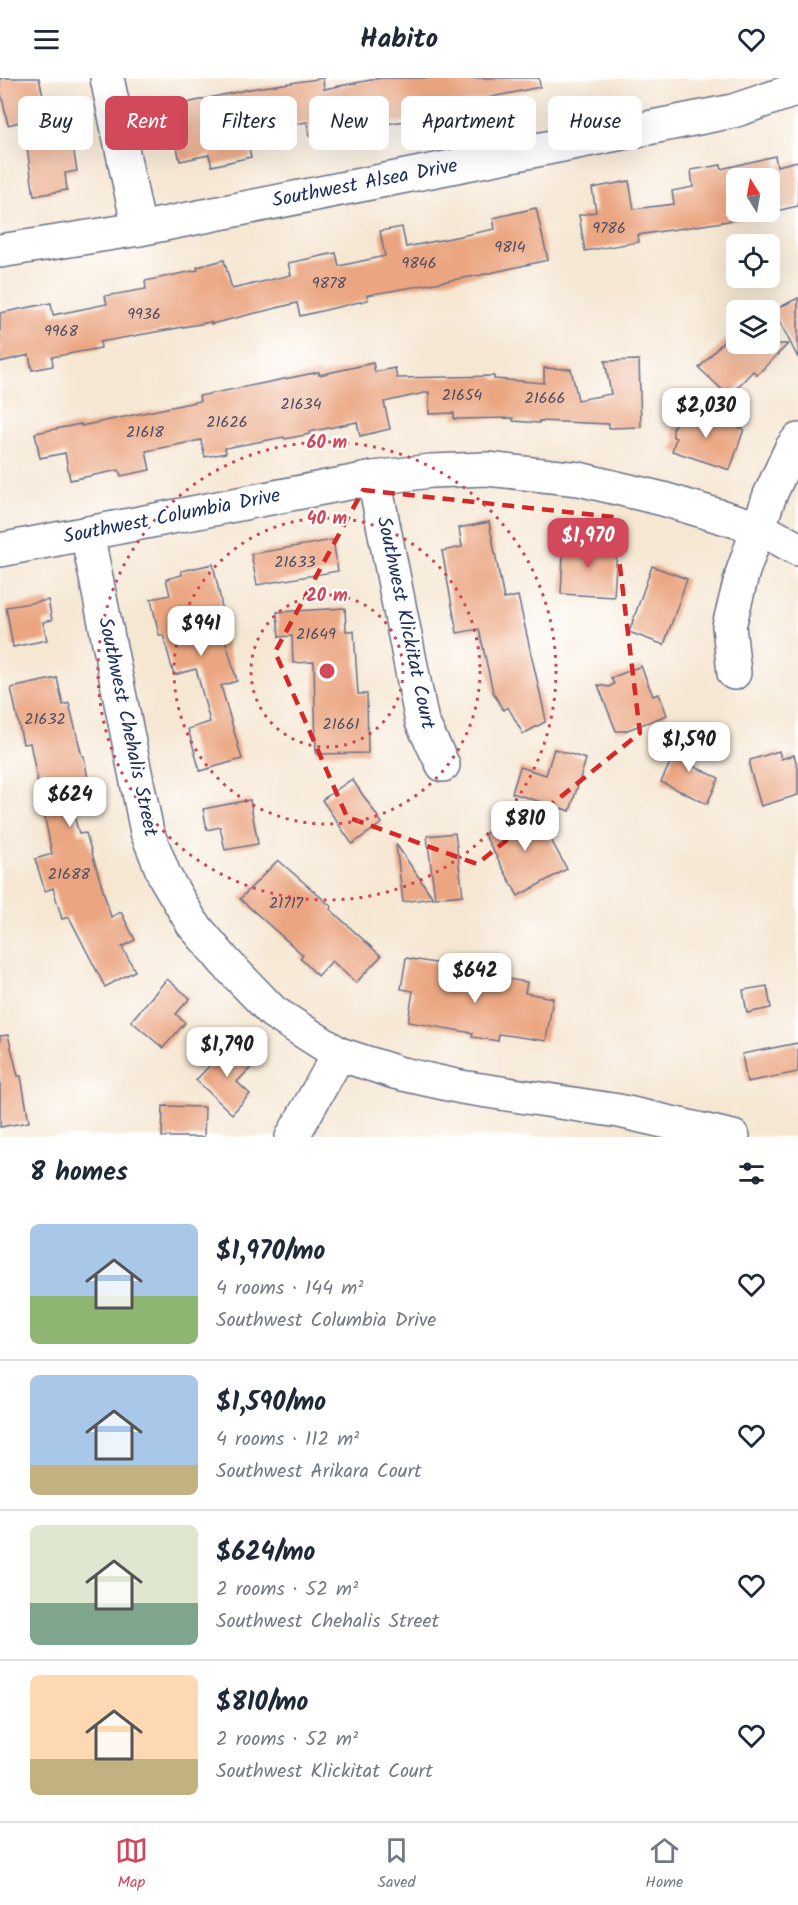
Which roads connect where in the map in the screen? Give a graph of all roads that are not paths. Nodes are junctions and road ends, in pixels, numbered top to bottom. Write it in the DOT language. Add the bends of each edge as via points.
graph roads {
  1 [pos="107,78"];
  2 [pos="798,89"];
  3 [pos="139,229"];
  4 [pos="0,251"];
  5 [pos="798,440"];
  6 [pos="374,478"];
  7 [pos="759,528"];
  8 [pos="87,533"];
  9 [pos="798,549"];
  10 [pos="0,550"];
  11 [pos="734,673"];
  12 [pos="443,765"];
  13 [pos="339,1054"];
  14 [pos="292,1137"];
  15 [pos="733,1137"];
  1 -- 3 [label="street"];
  2 -- 3 [label="street, Southwest Alsea Drive" via="733,111"];
  3 -- 4 [label="street, Southwest Alsea Drive"];
  5 -- 7 [label="street" via="774,486"];
  6 -- 7 [label="street, Southwest Columbia Drive" via="487,469 579,479"];
  6 -- 8 [label="street, Southwest Columbia Drive"];
  6 -- 12 [label="street, Southwest Klickitat Court" via="422,722"];
  7 -- 9 [label="street, Southwest Columbia Drive"];
  7 -- 11 [label="street" via="729,626"];
  8 -- 10 [label="street, Southwest Columbia Drive"];
  8 -- 13 [label="street, Southwest Chehalis Street" via="147,832 165,877 192,923 273,1012"];
  13 -- 14 [label="street"];
  13 -- 15 [label="street, Southwest Chehalis Street" via="461,1087 619,1111"];
}
